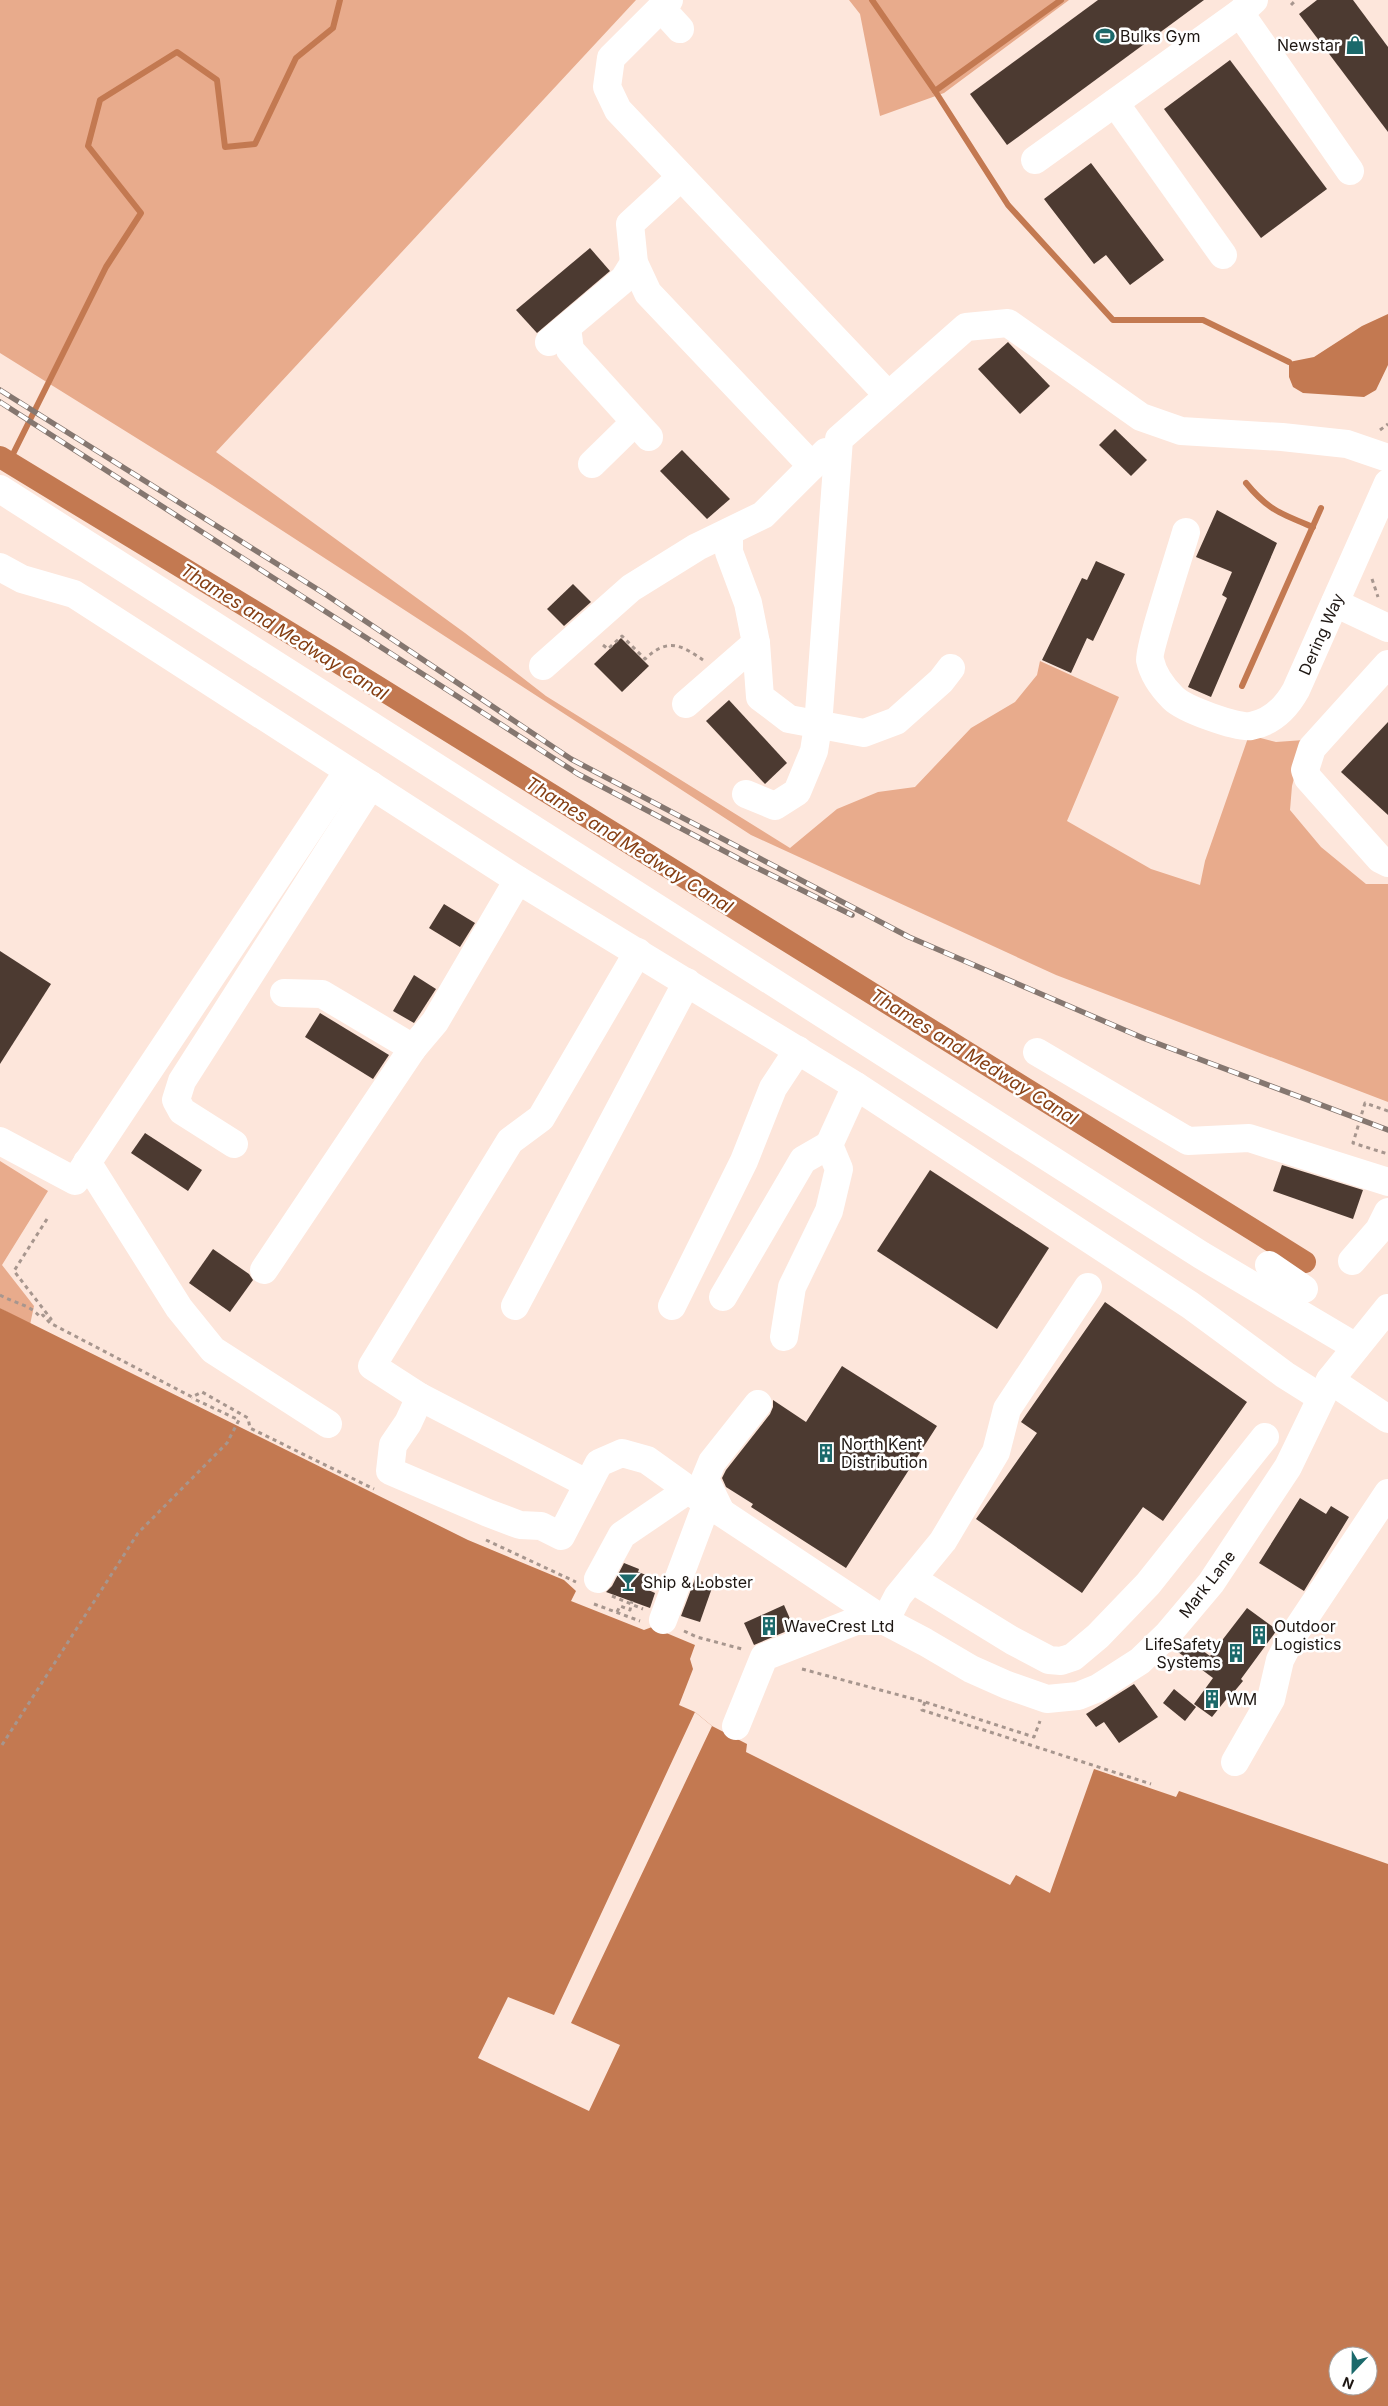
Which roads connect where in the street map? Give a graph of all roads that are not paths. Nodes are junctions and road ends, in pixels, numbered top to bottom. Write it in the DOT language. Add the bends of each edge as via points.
graph roads {
  1 [pos="666,4"];
  2 [pos="1247,7"];
  3 [pos="680,29"];
  4 [pos="1115,103"];
  5 [pos="1035,160"];
  6 [pos="1350,172"];
  7 [pos="681,177"];
  8 [pos="1223,255"];
  9 [pos="634,263"];
  10 [pos="888,395"];
  11 [pos="839,439"];
  12 [pos="1388,458"];
  13 [pos="592,464"];
  14 [pos="812,466"];
  15 [pos="1388,483"];
  16 [pos="0,489"];
  17 [pos="729,532"];
  18 [pos="1186,532"];
  19 [pos="0,566"];
  20 [pos="1335,603"];
  21 [pos="1388,628"];
  22 [pos="756,643"];
  23 [pos="1388,664"];
  24 [pos="543,666"];
  25 [pos="951,668"];
  26 [pos="686,704"];
  27 [pos="818,726"];
  28 [pos="348,771"];
  29 [pos="371,785"];
  30 [pos="746,794"];
  31 [pos="1388,863"];
  32 [pos="518,880"];
  33 [pos="638,952"];
  34 [pos="687,982"];
  35 [pos="284,993"];
  36 [pos="413,1048"];
  37 [pos="798,1050"];
  38 [pos="1037,1052"];
  39 [pos="856,1086"];
  40 [pos="0,1141"];
  41 [pos="234,1144"];
  42 [pos="829,1146"];
  43 [pos="87,1162"];
  44 [pos="1388,1182"];
  45 [pos="1388,1212"];
  46 [pos="1352,1261"];
  47 [pos="1269,1265"];
  48 [pos="264,1270"];
  49 [pos="1088,1287"];
  50 [pos="1304,1289"];
  51 [pos="723,1297"];
  52 [pos="515,1306"];
  53 [pos="672,1306"];
  54 [pos="1388,1308"];
  55 [pos="784,1337"];
  56 [pos="1356,1347"];
  57 [pos="1325,1389"];
  58 [pos="420,1396"];
  59 [pos="758,1404"];
  60 [pos="1388,1419"];
  61 [pos="328,1424"];
  62 [pos="1265,1437"];
  63 [pos="588,1484"];
  64 [pos="1388,1493"];
  65 [pos="705,1502"];
  66 [pos="912,1579"];
  67 [pos="592,1590"];
  68 [pos="885,1621"];
  69 [pos="654,1622"];
  70 [pos="736,1726"];
  71 [pos="1235,1762"];
  1 -- 3 [label="street"];
  1 -- 7 [label="street" via="611,58 607,87 618,110"];
  2 -- 4 [label="street"];
  2 -- 6 [label="street"];
  4 -- 5 [label="street"];
  4 -- 8 [label="street"];
  7 -- 9 [label="street" via="630,224"];
  7 -- 10 [label="street"];
  9 -- 13 [label="street" via="624,280 558,335 642,429"];
  9 -- 14 [label="street" via="648,293"];
  10 -- 11 [label="street"];
  10 -- 12 [label="street" via="966,327 1008,323 1141,417 1181,431 1348,444"];
  11 -- 14 [label="street"];
  11 -- 27 [label="street"];
  14 -- 17 [label="street" via="763,515"];
  15 -- 20 [label="street, Dering Way"];
  16 -- 56 [label="street" via="1201,1255"];
  17 -- 22 [label="street" via="729,552 748,603"];
  17 -- 24 [label="street" via="697,547 632,588"];
  18 -- 20 [label="street, Dering Way" via="1149,658 1158,680 1174,700 1208,716 1236,724 1250,726 1266,721 1280,712 1296,690"];
  19 -- 28 [label="street" via="22,579 74,594"];
  20 -- 21 [label="street"];
  22 -- 26 [label="street"];
  22 -- 27 [label="street" via="760,697 789,719"];
  23 -- 31 [label="street" via="1312,748 1305,772 1380,859"];
  25 -- 27 [label="street" via="896,720 864,733"];
  27 -- 30 [label="street" via="814,751 797,792 775,806"];
  28 -- 29 [label="street"];
  28 -- 43 [label="street"];
  29 -- 32 [label="street"];
  29 -- 41 [label="street" via="182,1082 176,1100 182,1111"];
  32 -- 33 [label="street"];
  32 -- 36 [label="street" via="435,1022"];
  33 -- 34 [label="street"];
  33 -- 58 [label="street" via="541,1118 510,1141 372,1366"];
  34 -- 37 [label="street"];
  34 -- 52 [label="street"];
  35 -- 36 [label="street" via="322,994"];
  36 -- 48 [label="street"];
  37 -- 39 [label="street"];
  37 -- 53 [label="street" via="773,1088 744,1160"];
  38 -- 44 [label="street" via="1188,1141 1250,1138"];
  39 -- 42 [label="street"];
  39 -- 57 [label="street" via="1190,1305 1285,1375"];
  40 -- 43 [label="street" via="74,1181"];
  42 -- 51 [label="street" via="803,1160"];
  42 -- 55 [label="street" via="839,1169 829,1211 792,1287"];
  43 -- 61 [label="street" via="179,1308 213,1350"];
  45 -- 46 [label="street" via="1379,1230"];
  47 -- 50 [label="street"];
  49 -- 66 [label="street" via="1007,1409 996,1452 943,1541"];
  54 -- 56 [label="street, Mark Lane"];
  56 -- 57 [label="street, Mark Lane"];
  57 -- 60 [label="street"];
  57 -- 68 [label="street, Mark Lane" via="1288,1467 1211,1584 1140,1661 1098,1688 1078,1696 1047,1699 971,1669"];
  58 -- 63 [label="street"];
  58 -- 63 [label="street" via="408,1423 393,1445 390,1471 488,1513 520,1525 541,1526 561,1536"];
  59 -- 65 [label="street" via="712,1462 705,1479"];
  62 -- 66 [label="street" via="1148,1584 1073,1657 1049,1660"];
  63 -- 65 [label="street" via="599,1463 622,1453 647,1460"];
  64 -- 71 [label="street" via="1292,1637 1280,1660 1271,1699"];
  65 -- 67 [label="street" via="622,1535"];
  65 -- 68 [label="street"];
  65 -- 69 [label="street"];
  66 -- 68 [label="street" via="898,1596"];
  68 -- 70 [label="street, Mark Lane" via="856,1621 764,1657"];
}
